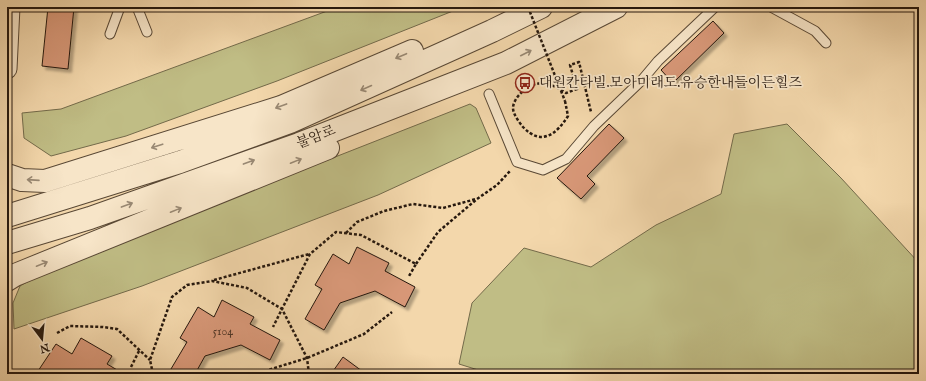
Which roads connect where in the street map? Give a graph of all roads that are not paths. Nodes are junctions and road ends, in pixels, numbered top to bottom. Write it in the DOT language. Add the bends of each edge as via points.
graph roads {
  1 [pos="10,7"];
  2 [pos="120,7"];
  3 [pos="137,7"];
  4 [pos="541,7"];
  5 [pos="616,7"];
  6 [pos="715,7"];
  7 [pos="771,7"];
  8 [pos="492,31"];
  9 [pos="147,32"];
  10 [pos="110,34"];
  11 [pos="826,43"];
  12 [pos="506,63"];
  13 [pos="7,69"];
  14 [pos="489,94"];
  15 [pos="7,174"];
  16 [pos="81,194"];
  17 [pos="7,208"];
  18 [pos="7,216"];
  19 [pos="90,218"];
  20 [pos="7,243"];
  21 [pos="7,251"];
  22 [pos="7,280"];
  1 -- 13 [label="street"];
  2 -- 10 [label="lane"];
  3 -- 9 [label="lane"];
  4 -- 8 [label="street, 불암로"];
  12 -- 5 [label="street, 불암로, one-way"];
  6 -- 14 [label="lane" via="594,126 566,159 543,170 517,162"];
  7 -- 11 [label="lane" via="815,31"];
  8 -- 15 [label="street, one-way" via="421,47 281,107 45,181 22,180"];
  8 -- 16 [label="street, 불암로, one-way" via="290,122"];
  19 -- 12 [label="street, 불암로, one-way" via="299,144"];
  22 -- 12 [label="street, one-way" via="442,102"];
  16 -- 17 [label="street"];
  16 -- 18 [label="street, 불암로"];
  19 -- 20 [label="street, 불암로"];
  19 -- 21 [label="street"];
}
